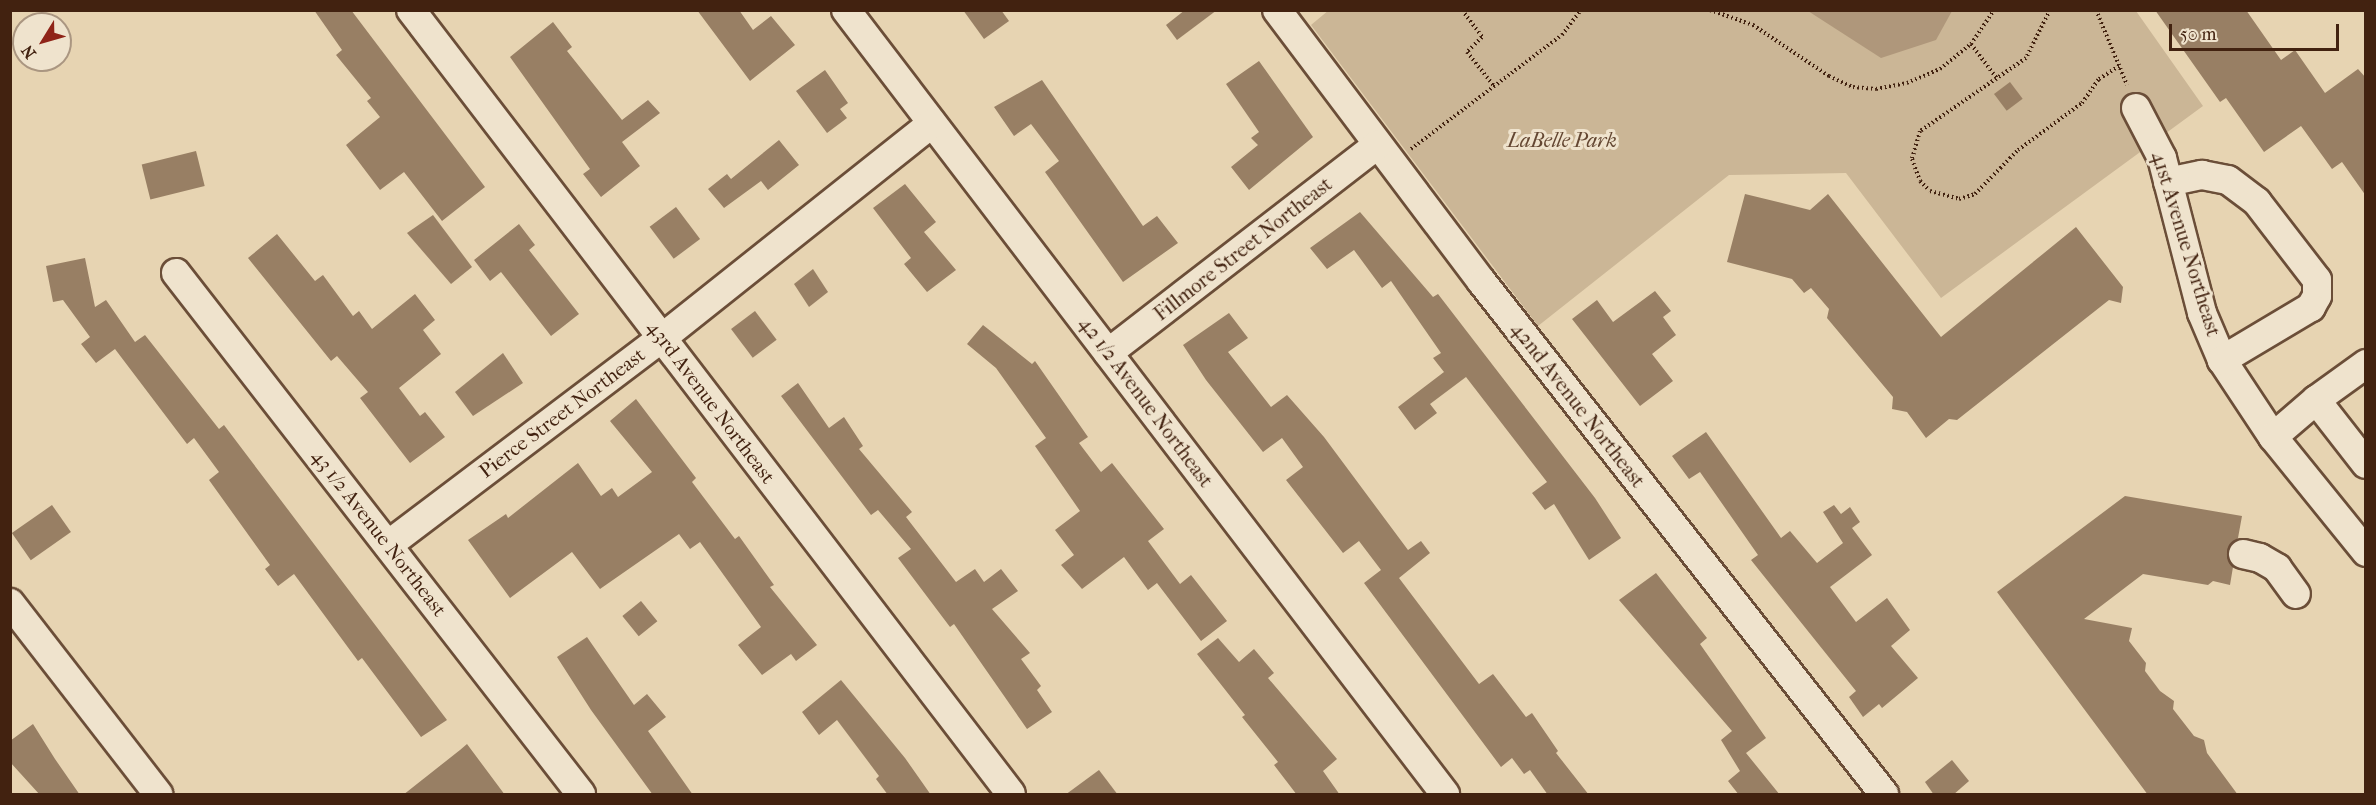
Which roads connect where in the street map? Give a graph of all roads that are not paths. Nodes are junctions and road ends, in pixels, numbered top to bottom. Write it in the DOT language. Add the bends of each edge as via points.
graph roads {
  1 [pos="411,10"];
  2 [pos="846,10"];
  3 [pos="1277,10"];
  4 [pos="2136,108"];
  5 [pos="932,123"];
  6 [pos="1385,153"];
  7 [pos="2168,182"];
  8 [pos="176,273"];
  9 [pos="662,338"];
  10 [pos="1108,353"];
  11 [pos="2222,360"];
  12 [pos="2366,364"];
  13 [pos="2316,400"];
  14 [pos="2273,437"];
  15 [pos="2366,464"];
  16 [pos="388,545"];
  17 [pos="2366,552"];
  18 [pos="2243,554"];
  19 [pos="2296,594"];
  20 [pos="10,603"];
  21 [pos="158,795"];
  22 [pos="581,795"];
  23 [pos="1011,795"];
  24 [pos="1445,795"];
  25 [pos="1884,795"];
  1 -- 9 [label="street, 43rd Avenue Northeast"];
  2 -- 5 [label="street, 42 1/2 Avenue Northeast"];
  3 -- 6 [label="street, 42nd Avenue Northeast"];
  4 -- 7 [label="street, 41st Avenue Northeast" via="2162,158"];
  5 -- 9 [label="street, Pierce Street Northeast"];
  5 -- 10 [label="street, 42 1/2 Avenue Northeast"];
  6 -- 10 [label="street, Fillmore Street Northeast"];
  6 -- 25 [label="street, 42nd Avenue Northeast"];
  7 -- 11 [label="street, 41st Avenue Northeast" via="2202,313"];
  7 -- 11 [label="street" via="2202,175 2228,180 2257,202 2317,280 2317,296 2311,307"];
  8 -- 16 [label="street, 43 1/2 Avenue Northeast"];
  9 -- 16 [label="street, Pierce Street Northeast"];
  9 -- 23 [label="street, 43rd Avenue Northeast"];
  10 -- 24 [label="street, 42 1/2 Avenue Northeast"];
  11 -- 14 [label="street, 41st Avenue Northeast"];
  12 -- 13 [label="street"];
  13 -- 14 [label="street"];
  13 -- 15 [label="street"];
  14 -- 17 [label="street, 41st Avenue Northeast"];
  16 -- 22 [label="street, 43 1/2 Avenue Northeast"];
  18 -- 19 [label="street" via="2277,568"];
  20 -- 21 [label="street"];
}
